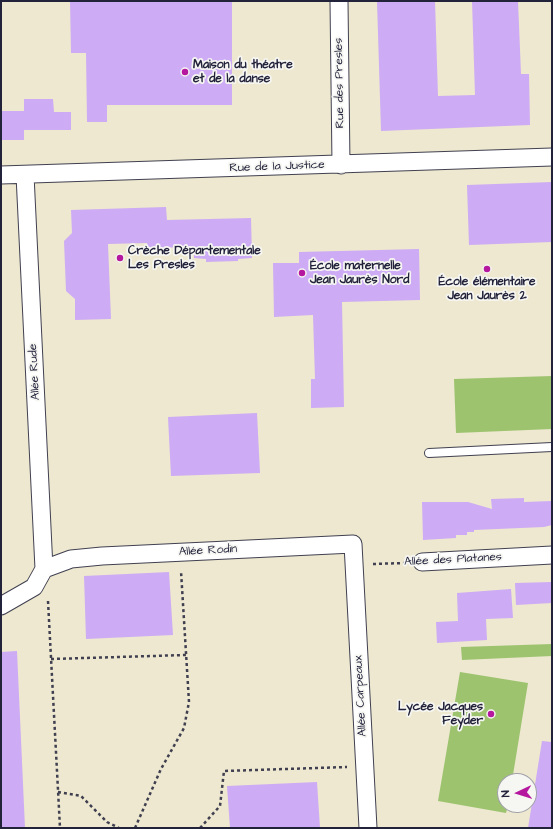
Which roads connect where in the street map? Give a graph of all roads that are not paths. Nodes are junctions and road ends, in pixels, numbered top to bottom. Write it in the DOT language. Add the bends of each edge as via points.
graph roads {
  1 [pos="339,1"];
  2 [pos="552,157"];
  3 [pos="341,164"];
  4 [pos="1,175"];
  5 [pos="25,175"];
  6 [pos="552,447"];
  7 [pos="429,453"];
  8 [pos="552,555"];
  9 [pos="422,562"];
  10 [pos="354,564"];
  11 [pos="44,569"];
  12 [pos="1,606"];
  13 [pos="368,828"];
  1 -- 3 [label="street, Rue des Presles"];
  2 -- 3 [label="street, Rue de la Justice"];
  3 -- 5 [label="street, Rue de la Justice"];
  4 -- 5 [label="street, Rue de la Justice"];
  5 -- 11 [label="street, Allée Rude"];
  6 -- 7 [label="lane"];
  8 -- 9 [label="street, Allée des Platanes"];
  10 -- 11 [label="street, Allée Rodin" via="353,544 102,556 71,559"];
  10 -- 13 [label="street, Allée Carpeaux"];
  11 -- 12 [label="street" via="34,587"];
}
